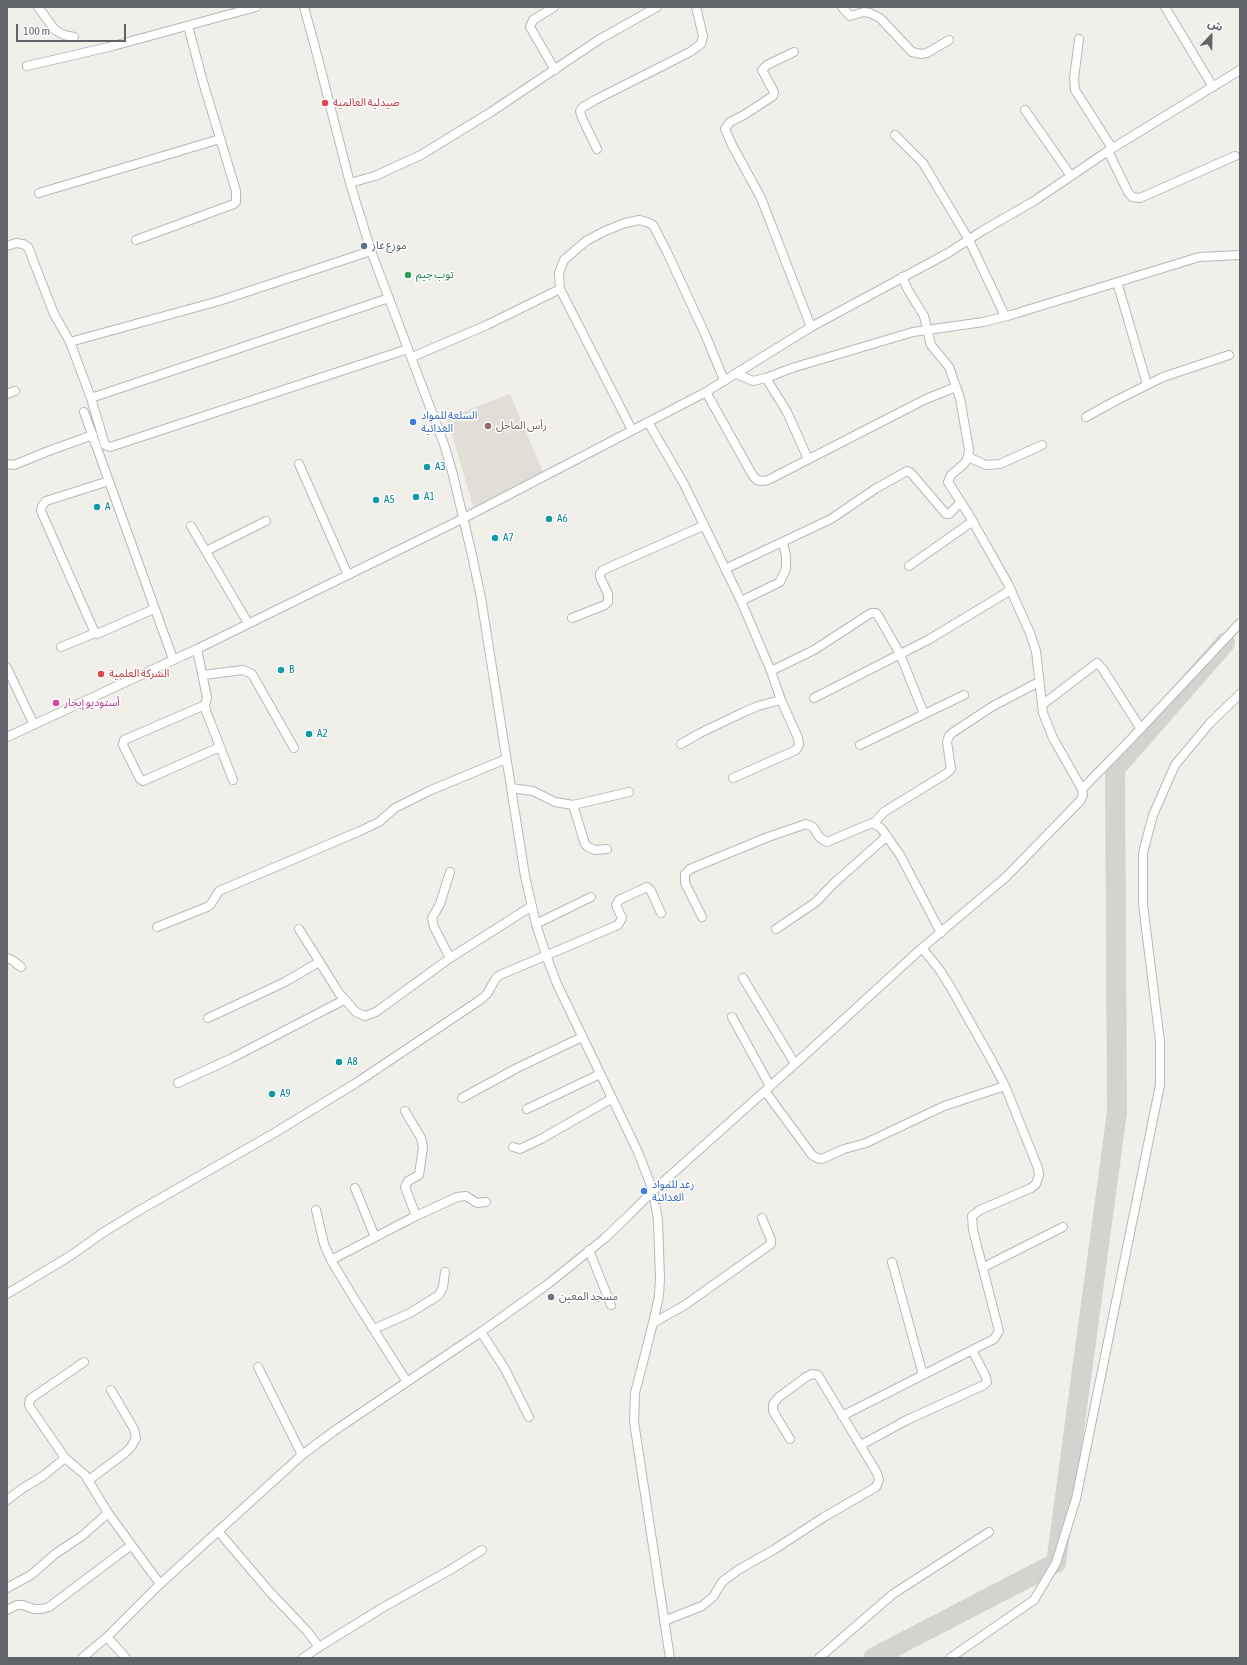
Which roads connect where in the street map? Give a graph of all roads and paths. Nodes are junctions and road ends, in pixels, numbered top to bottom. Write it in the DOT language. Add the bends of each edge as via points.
graph roads {
  1 [pos="38,7"];
  2 [pos="256,7"];
  3 [pos="304,7"];
  4 [pos="554,7"];
  5 [pos="657,7"];
  6 [pos="696,7"];
  7 [pos="842,7"];
  8 [pos="1165,7"];
  9 [pos="188,26"];
  10 [pos="74,37"];
  11 [pos="1079,38"];
  12 [pos="949,40"];
  13 [pos="794,52"];
  14 [pos="27,66"];
  15 [pos="555,70"];
  16 [pos="1240,70"];
  17 [pos="1213,86"];
  18 [pos="1025,110"];
  19 [pos="895,135"];
  20 [pos="220,139"];
  21 [pos="597,149"];
  22 [pos="1110,150"];
  23 [pos="1235,156"];
  24 [pos="1071,176"];
  25 [pos="350,183"];
  26 [pos="39,193"];
  27 [pos="136,240"];
  28 [pos="969,240"];
  29 [pos="7,246"];
  30 [pos="371,251"];
  31 [pos="1240,254"];
  32 [pos="902,277"];
  33 [pos="1118,282"];
  34 [pos="560,289"];
  35 [pos="389,298"];
  36 [pos="1005,316"];
  37 [pos="811,327"];
  38 [pos="928,330"];
  39 [pos="70,342"];
  40 [pos="408,348"];
  41 [pos="1229,355"];
  42 [pos="412,358"];
  43 [pos="736,374"];
  44 [pos="766,378"];
  45 [pos="724,380"];
  46 [pos="1147,384"];
  47 [pos="956,387"];
  48 [pos="706,392"];
  49 [pos="91,398"];
  50 [pos="84,412"];
  51 [pos="1086,417"];
  52 [pos="648,422"];
  53 [pos="632,430"];
  54 [pos="93,435"];
  55 [pos="1042,445"];
  56 [pos="968,457"];
  57 [pos="808,459"];
  58 [pos="7,464"];
  59 [pos="299,464"];
  60 [pos="109,481"];
  61 [pos="961,502"];
  62 [pos="464,518"];
  63 [pos="266,521"];
  64 [pos="973,522"];
  65 [pos="191,526"];
  66 [pos="703,526"];
  67 [pos="784,542"];
  68 [pos="206,551"];
  69 [pos="909,566"];
  70 [pos="725,569"];
  71 [pos="348,574"];
  72 [pos="1011,590"];
  73 [pos="741,601"];
  74 [pos="154,609"];
  75 [pos="572,618"];
  76 [pos="1240,623"];
  77 [pos="248,624"];
  78 [pos="95,633"];
  79 [pos="61,647"];
  80 [pos="197,648"];
  81 [pos="900,654"];
  82 [pos="173,659"];
  83 [pos="7,668"];
  84 [pos="771,671"];
  85 [pos="203,675"];
  86 [pos="1039,682"];
  87 [pos="1240,694"];
  88 [pos="964,695"];
  89 [pos="814,698"];
  90 [pos="781,700"];
  91 [pos="205,705"];
  92 [pos="1042,706"];
  93 [pos="924,714"];
  94 [pos="34,725"];
  95 [pos="1141,729"];
  96 [pos="7,737"];
  97 [pos="681,744"];
  98 [pos="860,744"];
  99 [pos="220,747"];
  100 [pos="294,748"];
  101 [pos="506,759"];
  102 [pos="733,778"];
  103 [pos="233,780"];
  104 [pos="511,788"];
  105 [pos="1082,789"];
  106 [pos="629,792"];
  107 [pos="573,805"];
  108 [pos="874,823"];
  109 [pos="887,836"];
  110 [pos="607,850"];
  111 [pos="450,872"];
  112 [pos="591,897"];
  113 [pos="532,906"];
  114 [pos="661,913"];
  115 [pos="702,917"];
  116 [pos="536,924"];
  117 [pos="156,927"];
  118 [pos="299,929"];
  119 [pos="776,929"];
  120 [pos="942,933"];
  121 [pos="922,948"];
  122 [pos="546,955"];
  123 [pos="7,958"];
  124 [pos="450,958"];
  125 [pos="319,962"];
  126 [pos="21,967"];
  127 [pos="743,978"];
  128 [pos="344,1000"];
  129 [pos="732,1017"];
  130 [pos="208,1018"];
  131 [pos="582,1037"];
  132 [pos="796,1064"];
  133 [pos="600,1074"];
  134 [pos="178,1082"];
  135 [pos="1005,1086"];
  136 [pos="768,1088"];
  137 [pos="462,1098"];
  138 [pos="611,1099"];
  139 [pos="527,1109"];
  140 [pos="405,1111"];
  141 [pos="513,1147"];
  142 [pos="354,1188"];
  143 [pos="653,1191"];
  144 [pos="486,1202"];
  145 [pos="316,1210"];
  146 [pos="416,1216"];
  147 [pos="762,1218"];
  148 [pos="1063,1227"];
  149 [pos="375,1237"];
  150 [pos="589,1250"];
  151 [pos="331,1260"];
  152 [pos="892,1262"];
  153 [pos="984,1267"];
  154 [pos="445,1272"];
  155 [pos="7,1294"];
  156 [pos="611,1305"];
  157 [pos="653,1323"];
  158 [pos="374,1329"];
  159 [pos="481,1332"];
  160 [pos="972,1350"];
  161 [pos="84,1362"];
  162 [pos="258,1367"];
  163 [pos="923,1375"];
  164 [pos="407,1382"];
  165 [pos="111,1390"];
  166 [pos="842,1416"];
  167 [pos="529,1417"];
  168 [pos="790,1438"];
  169 [pos="861,1445"];
  170 [pos="302,1455"];
  171 [pos="65,1458"];
  172 [pos="89,1480"];
  173 [pos="7,1500"];
  174 [pos="108,1513"];
  175 [pos="218,1531"];
  176 [pos="989,1532"];
  177 [pos="130,1546"];
  178 [pos="482,1550"];
  179 [pos="160,1584"];
  180 [pos="7,1588"];
  181 [pos="7,1610"];
  182 [pos="664,1621"];
  183 [pos="107,1637"];
  184 [pos="319,1647"];
  185 [pos="82,1658"];
  186 [pos="126,1658"];
  187 [pos="303,1658"];
  188 [pos="670,1658"];
  189 [pos="819,1658"];
  190 [pos="950,1658"];
  1 -- 10 [label="street" via="55,30"];
  2 -- 9 [label="street"];
  3 -- 25 [label="street"];
  4 -- 15 [label="street" via="532,20 530,27"];
  5 -- 15 [label="street"];
  6 -- 21 [label="street" via="703,36 701,44 595,100 580,111"];
  7 -- 12 [label="street" via="850,16 864,12 880,18 912,52 927,53"];
  8 -- 17 [label="street"];
  9 -- 14 [label="street"];
  9 -- 20 [label="street"];
  11 -- 22 [label="street" via="1075,90"];
  13 -- 37 [label="street" via="762,70 774,92 773,96 730,122 725,129 762,198"];
  15 -- 25 [label="street" via="421,155 375,176"];
  16 -- 17 [label="street"];
  17 -- 22 [label="street"];
  18 -- 24 [label="street"];
  19 -- 28 [label="street" via="923,163"];
  20 -- 26 [label="street"];
  20 -- 27 [label="street" via="236,191 236,202"];
  22 -- 23 [label="street" via="1128,192 1132,197 1140,198"];
  22 -- 24 [label="street"];
  24 -- 28 [label="street"];
  25 -- 30 [label="street"];
  28 -- 32 [label="street"];
  28 -- 36 [label="street"];
  29 -- 39 [label="street" via="16,243 28,247 54,314"];
  30 -- 35 [label="street"];
  30 -- 39 [label="street" via="219,301"];
  31 -- 33 [label="street" via="1199,257"];
  32 -- 37 [label="street"];
  32 -- 38 [label="street" via="924,316"];
  33 -- 36 [label="street"];
  33 -- 46 [label="street"];
  34 -- 42 [label="street"];
  34 -- 45 [label="street" via="559,272 564,260 586,241 625,223 639,220 653,225"];
  34 -- 53 [label="street"];
  35 -- 40 [label="street"];
  35 -- 49 [label="street"];
  36 -- 38 [label="street"];
  37 -- 43 [label="street"];
  38 -- 44 [label="street" via="827,357"];
  38 -- 47 [label="street" via="931,345 949,367"];
  39 -- 49 [label="street"];
  40 -- 42 [label="street"];
  40 -- 49 [label="street" via="110,447 105,445"];
  41 -- 46 [label="street"];
  42 -- 62 [label="street" via="445,447"];
  43 -- 44 [label="street" via="753,381"];
  43 -- 45 [label="street"];
  44 -- 57 [label="street" via="786,412"];
  45 -- 48 [label="street"];
  46 -- 51 [label="street"];
  47 -- 56 [label="street" via="964,413"];
  47 -- 57 [label="street" via="926,399"];
  48 -- 52 [label="street"];
  48 -- 57 [label="street" via="757,480 768,480"];
  50 -- 54 [label="street"];
  52 -- 53 [label="street"];
  52 -- 66 [label="street" via="684,484"];
  53 -- 62 [label="street"];
  54 -- 58 [label="street" via="14,466"];
  54 -- 60 [label="street"];
  55 -- 56 [label="street" via="992,466 980,464"];
  56 -- 61 [label="street" via="949,479"];
  59 -- 71 [label="street"];
  60 -- 74 [label="street"];
  60 -- 78 [label="street" via="46,501 41,508"];
  61 -- 64 [label="street"];
  61 -- 67 [label="street" via="946,514 911,472 907,471 831,519"];
  62 -- 71 [label="street"];
  62 -- 101 [label="street" via="481,598"];
  63 -- 68 [label="street"];
  64 -- 69 [label="street"];
  64 -- 72 [label="street"];
  65 -- 68 [label="street"];
  66 -- 70 [label="street"];
  66 -- 75 [label="street" via="603,570 600,577 608,594 608,602"];
  67 -- 70 [label="street"];
  67 -- 73 [label="street" via="786,569 780,582"];
  68 -- 77 [label="street"];
  70 -- 73 [label="street"];
  71 -- 77 [label="street"];
  72 -- 81 [label="street"];
  72 -- 86 [label="street" via="1035,646"];
  73 -- 84 [label="street"];
  74 -- 78 [label="street"];
  74 -- 82 [label="street"];
  76 -- 95 [label="street"];
  77 -- 80 [label="street"];
  78 -- 79 [label="street"];
  80 -- 82 [label="street"];
  80 -- 85 [label="street"];
  81 -- 84 [label="street" via="879,616 871,613 814,650"];
  81 -- 89 [label="street"];
  81 -- 93 [label="street"];
  82 -- 94 [label="street"];
  83 -- 94 [label="street"];
  84 -- 90 [label="street"];
  85 -- 91 [label="street" via="207,698"];
  85 -- 100 [label="street" via="243,670 252,674"];
  86 -- 92 [label="street"];
  86 -- 108 [label="street" via="993,706 952,733 947,742 951,769 884,812"];
  87 -- 190 [label="street" via="1210,723 1175,765 1153,815 1143,853 1142,904 1160,1042 1160,1085 1076,1499 1056,1563 1034,1600"];
  88 -- 93 [label="street"];
  90 -- 97 [label="street" via="744,712"];
  90 -- 102 [label="street" via="798,738 799,745 796,750"];
  91 -- 99 [label="street"];
  91 -- 99 [label="street" via="124,740 123,744 143,781"];
  92 -- 95 [label="street" via="1097,664"];
  92 -- 105 [label="street" via="1053,738"];
  93 -- 98 [label="street"];
  94 -- 96 [label="street"];
  95 -- 105 [label="street"];
  99 -- 103 [label="street"];
  101 -- 104 [label="street"];
  101 -- 117 [label="street" via="425,793 395,808 379,822 360,831 219,891 207,907"];
  104 -- 107 [label="street" via="534,790 555,802"];
  104 -- 113 [label="street"];
  105 -- 120 [label="street" via="1082,798 1068,815 1006,877"];
  106 -- 107 [label="street"];
  107 -- 110 [label="street" via="585,844 600,851"];
  108 -- 109 [label="street"];
  108 -- 115 [label="street" via="827,842 820,838 813,827 806,824 690,869 685,874 685,883"];
  109 -- 119 [label="street" via="832,884 816,902"];
  109 -- 120 [label="street"];
  111 -- 124 [label="street" via="440,904 432,918"];
  112 -- 116 [label="street"];
  113 -- 116 [label="street"];
  113 -- 124 [label="street"];
  114 -- 122 [label="street" via="651,891 645,888 617,902 622,918 618,925"];
  116 -- 122 [label="street"];
  118 -- 125 [label="street"];
  120 -- 121 [label="street"];
  121 -- 132 [label="street"];
  121 -- 135 [label="street" via="951,988"];
  122 -- 131 [label="street"];
  122 -- 155 [label="street" via="496,978 487,994 480,1000 356,1083 140,1210"];
  123 -- 126 [label="street"];
  124 -- 128 [label="street" via="370,1015 360,1015"];
  125 -- 128 [label="street"];
  125 -- 130 [label="street" via="285,982"];
  127 -- 132 [label="street"];
  128 -- 134 [label="street" via="230,1059"];
  129 -- 136 [label="street"];
  131 -- 133 [label="street"];
  131 -- 137 [label="street"];
  132 -- 136 [label="street"];
  133 -- 138 [label="street"];
  133 -- 139 [label="street"];
  135 -- 136 [label="street" via="944,1106 866,1143 822,1159 812,1155"];
  135 -- 153 [label="street" via="1039,1175 1036,1184 1031,1188 972,1216 973,1230"];
  136 -- 143 [label="street"];
  138 -- 141 [label="street" via="541,1139 520,1149"];
  138 -- 143 [label="street" via="642,1162"];
  140 -- 146 [label="street" via="422,1140 423,1147 419,1175 408,1181 405,1187"];
  142 -- 149 [label="street"];
  143 -- 150 [label="street"];
  143 -- 157 [label="street" via="658,1220 660,1278"];
  144 -- 146 [label="street" via="477,1203 462,1196"];
  145 -- 151 [label="street" via="324,1244"];
  146 -- 149 [label="street"];
  147 -- 157 [label="street" via="771,1244 685,1305"];
  148 -- 153 [label="street"];
  149 -- 151 [label="street"];
  150 -- 156 [label="street"];
  150 -- 159 [label="street" via="548,1284"];
  151 -- 158 [label="street"];
  152 -- 163 [label="street"];
  153 -- 160 [label="street" via="999,1331 994,1339"];
  154 -- 158 [label="street" via="443,1287 438,1295 410,1313"];
  157 -- 182 [label="street" via="637,1386 634,1422"];
  158 -- 164 [label="street"];
  159 -- 164 [label="street"];
  159 -- 167 [label="street" via="505,1369"];
  160 -- 163 [label="street"];
  160 -- 169 [label="street" via="986,1377 987,1382 984,1385 913,1417"];
  161 -- 171 [label="street" via="29,1402"];
  162 -- 170 [label="street"];
  163 -- 166 [label="street"];
  164 -- 170 [label="street"];
  165 -- 172 [label="street" via="134,1429 136,1438 125,1453"];
  166 -- 168 [label="street" via="818,1375 812,1374 773,1404 773,1411"];
  166 -- 169 [label="street"];
  169 -- 182 [label="street" via="877,1473 879,1480 876,1487 738,1570 722,1582 713,1597 702,1606"];
  170 -- 175 [label="street"];
  171 -- 172 [label="street" via="81,1469"];
  171 -- 173 [label="street"];
  172 -- 174 [label="street"];
  174 -- 177 [label="street"];
  174 -- 180 [label="street" via="31,1575"];
  175 -- 179 [label="street"];
  175 -- 184 [label="street"];
  176 -- 189 [label="street" via="893,1594"];
  177 -- 179 [label="street"];
  177 -- 181 [label="street" via="49,1607 34,1609 17,1605"];
  178 -- 184 [label="street"];
  179 -- 183 [label="street"];
  182 -- 188 [label="street"];
  183 -- 185 [label="street"];
  183 -- 186 [label="street"];
  184 -- 187 [label="street"];
}
